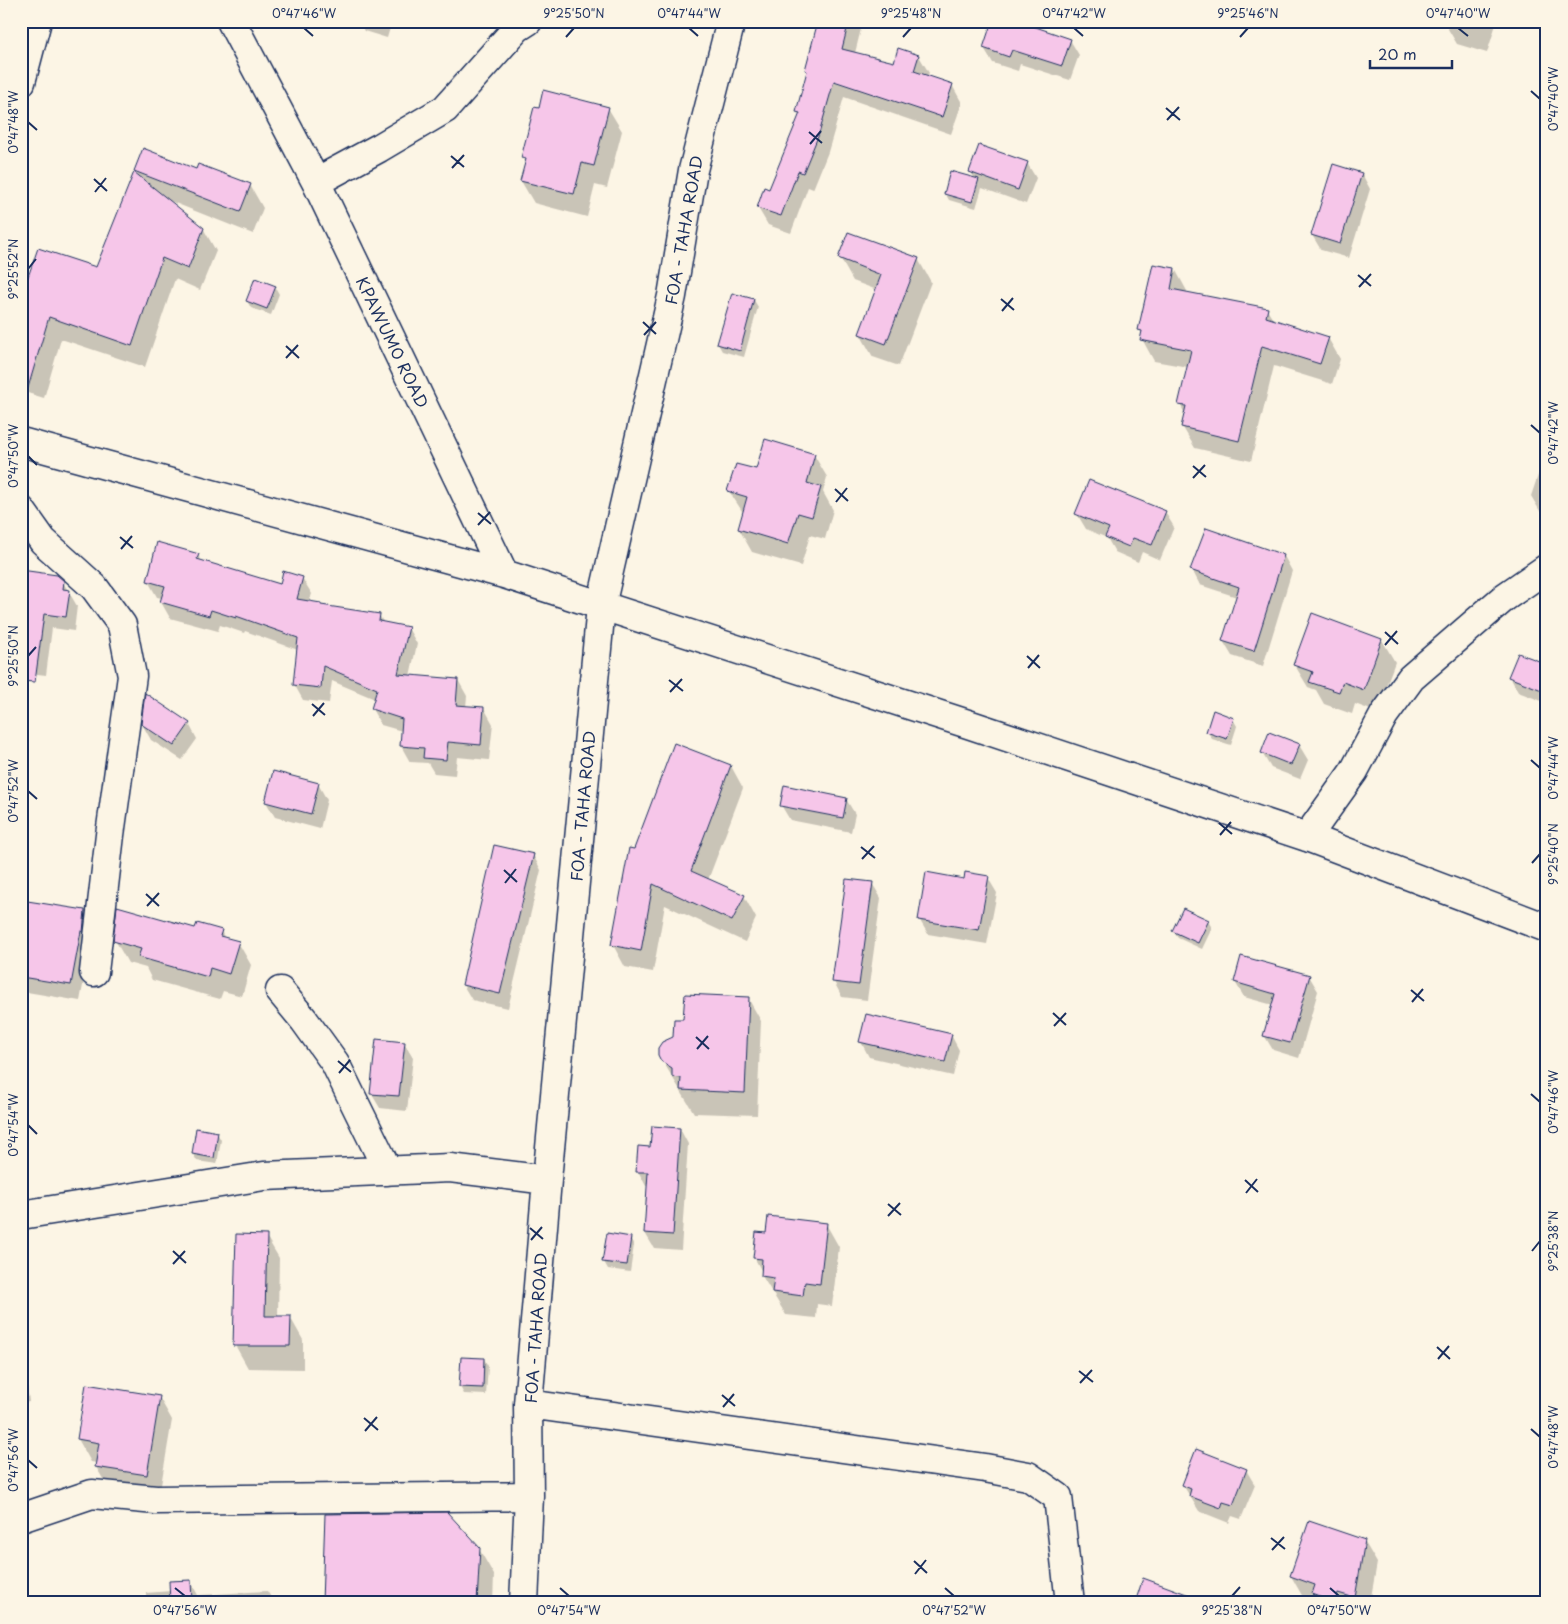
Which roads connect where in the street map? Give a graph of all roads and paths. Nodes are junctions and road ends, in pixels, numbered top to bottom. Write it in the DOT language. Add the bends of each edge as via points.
graph roads {
  1 [pos="38,21"];
  2 [pos="231,21"];
  3 [pos="528,21"];
  4 [pos="731,21"];
  5 [pos="22,76"];
  6 [pos="316,182"];
  7 [pos="21,442"];
  8 [pos="21,510"];
  9 [pos="1547,568"];
  10 [pos="504,574"];
  11 [pos="601,606"];
  12 [pos="1307,837"];
  13 [pos="1547,928"];
  14 [pos="94,972"];
  15 [pos="280,991"];
  16 [pos="388,1171"];
  17 [pos="547,1180"];
  18 [pos="21,1215"];
  19 [pos="528,1404"];
  20 [pos="529,1496"];
  21 [pos="21,1518"];
  22 [pos="524,1603"];
  23 [pos="1070,1603"];
  1 -- 5 [label="street"];
  2 -- 6 [label="street, KPAWUMO ROAD"];
  3 -- 6 [label="street" via="516,28 444,109"];
  4 -- 11 [label="street, FOA - TAHA ROAD" via="692,170 672,296"];
  6 -- 10 [label="street, KPAWUMO ROAD"];
  7 -- 10 [label="street"];
  8 -- 14 [label="street" via="43,541 94,587 122,625 132,676"];
  9 -- 12 [label="street" via="1411,678 1384,715 1354,771"];
  10 -- 11 [label="street"];
  11 -- 12 [label="street"];
  11 -- 17 [label="street, FOA - TAHA ROAD"];
  12 -- 13 [label="street"];
  15 -- 16 [label="street" via="335,1063"];
  16 -- 17 [label="street" via="450,1168"];
  16 -- 18 [label="street" via="264,1176"];
  17 -- 19 [label="street, FOA - TAHA ROAD"];
  19 -- 20 [label="street, FOA - TAHA ROAD"];
  19 -- 23 [label="street" via="1028,1476 1058,1497"];
  20 -- 21 [label="street" via="156,1500 92,1494"];
  20 -- 22 [label="street, FOA - TAHA ROAD"];
}
